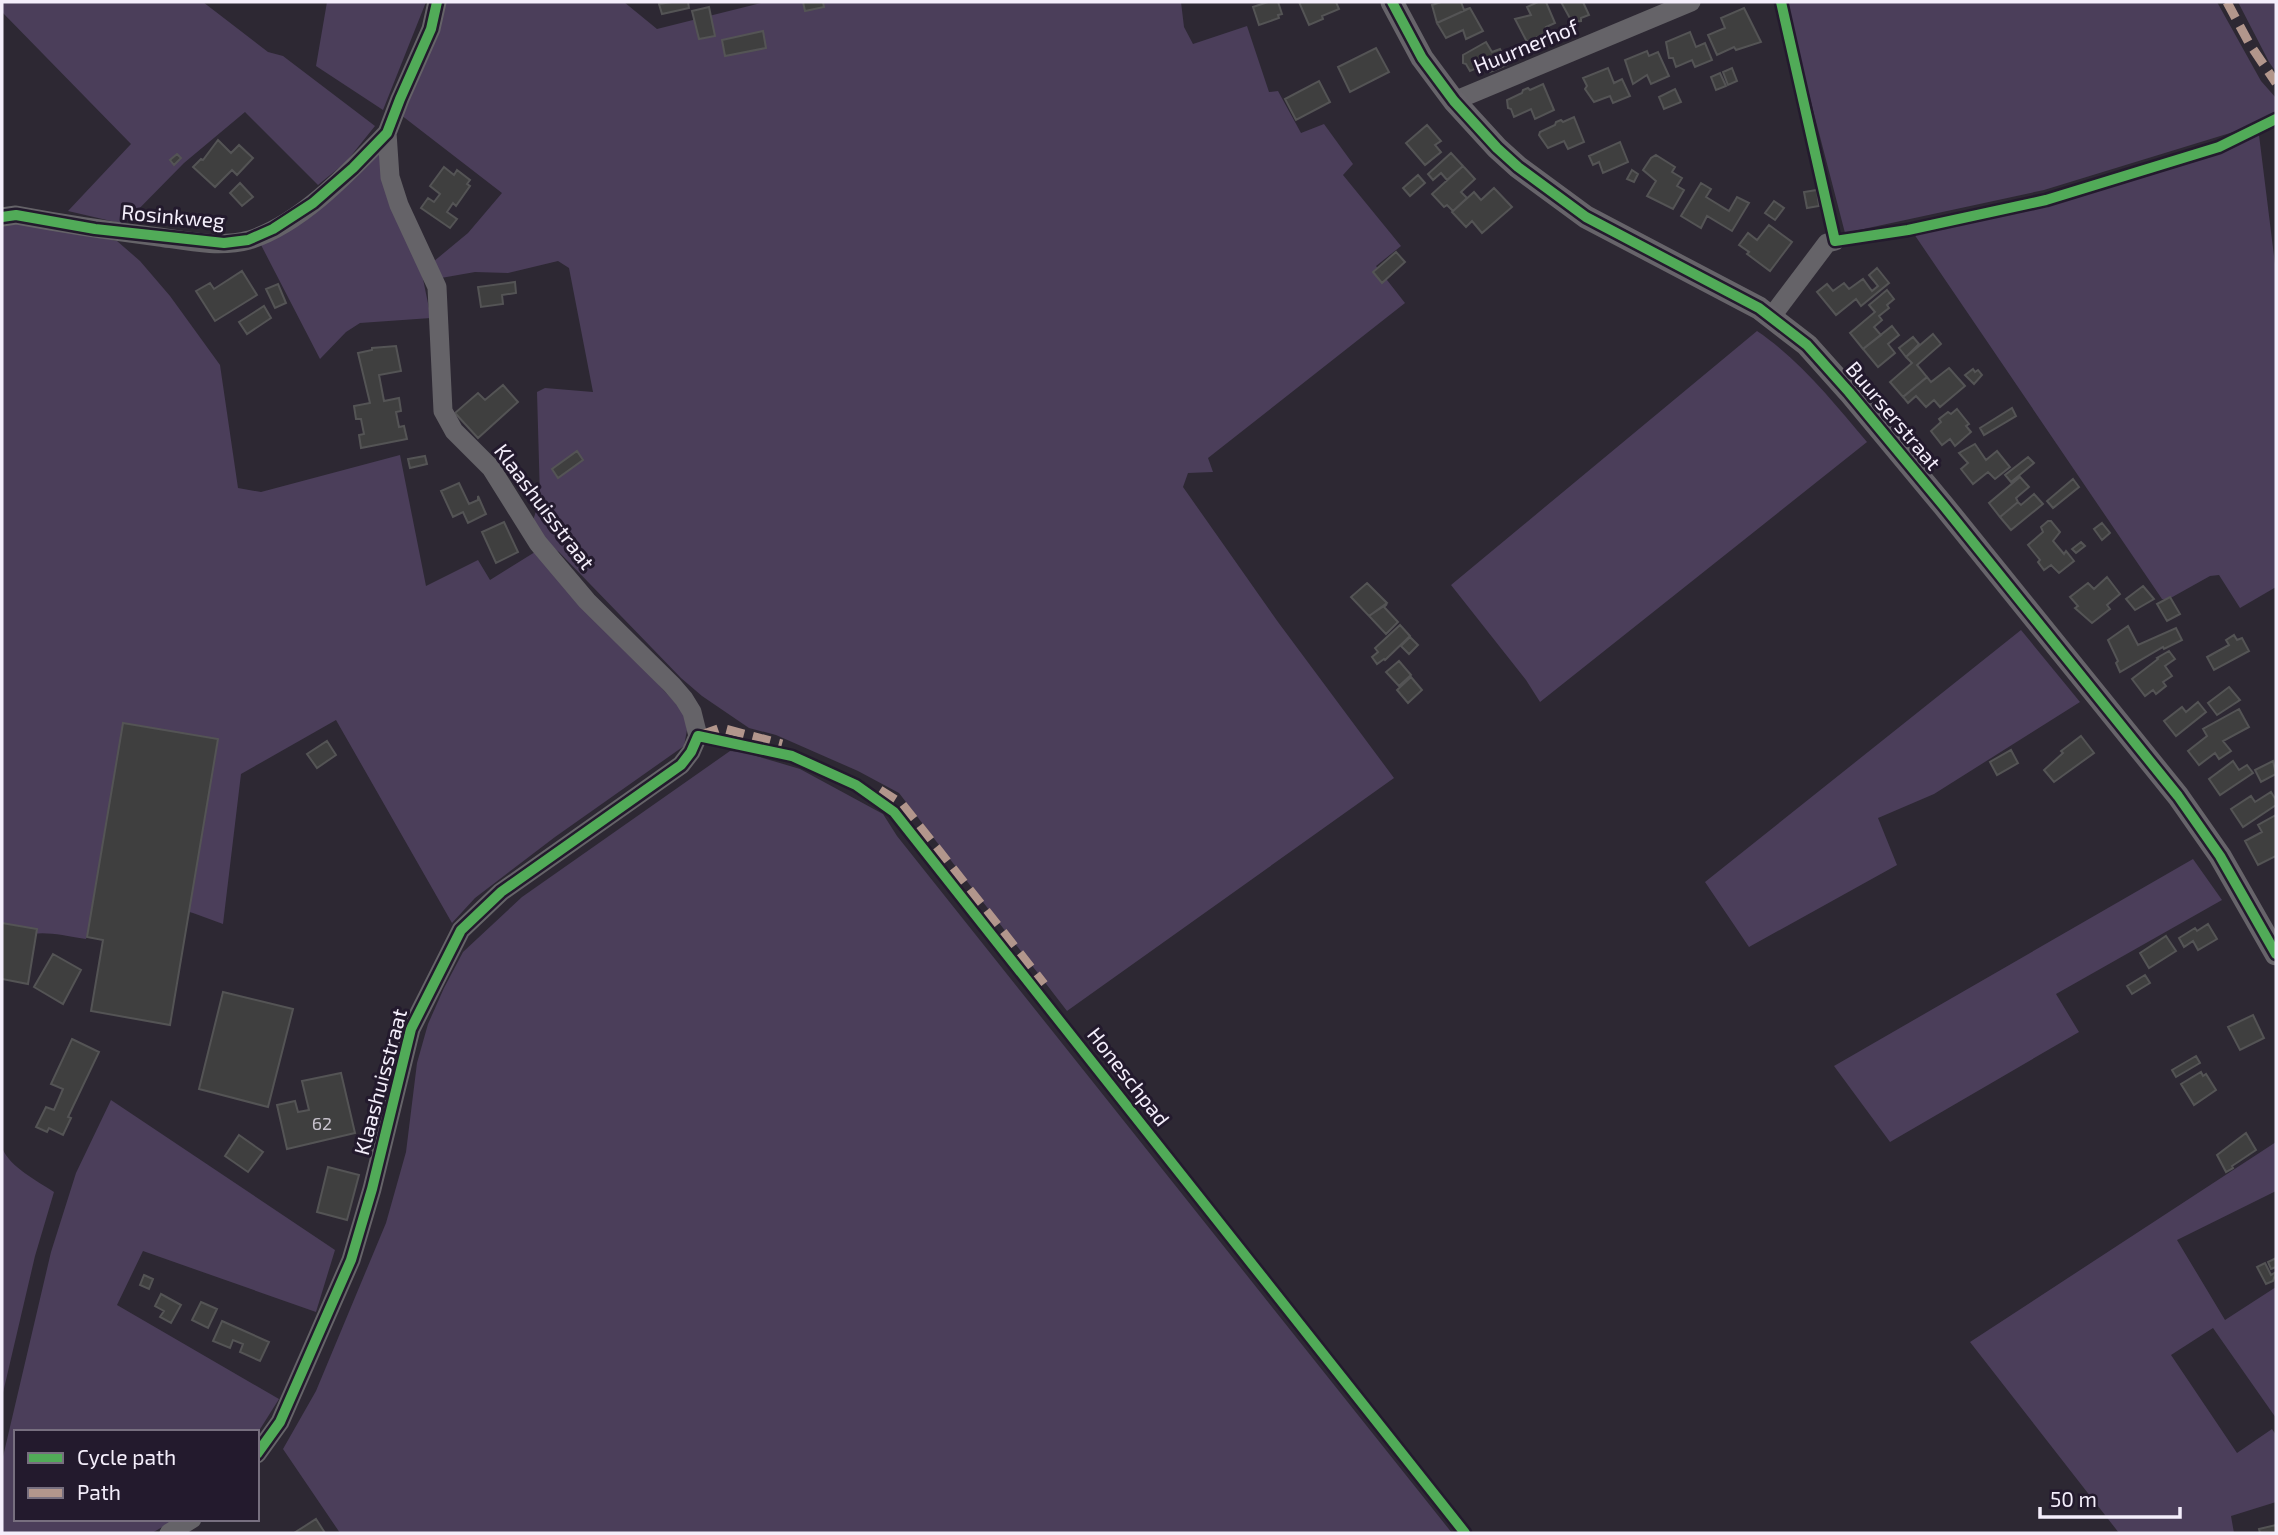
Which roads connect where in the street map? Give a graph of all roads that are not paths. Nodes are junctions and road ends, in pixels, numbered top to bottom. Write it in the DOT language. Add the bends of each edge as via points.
graph roads {
  1 [pos="437,2"];
  2 [pos="1392,2"];
  3 [pos="1691,2"];
  4 [pos="1454,101"];
  5 [pos="387,133"];
  6 [pos="2,217"];
  7 [pos="1835,241"];
  8 [pos="1772,316"];
  9 [pos="2276,954"];
  10 [pos="259,1451"];
  11 [pos="189,1521"];
  12 [pos="169,1533"];
  1 -- 5 [label="street, Klaashuisstraat" via="431,29"];
  2 -- 4 [label="main road, Buurserstraat" via="1422,58"];
  3 -- 4 [label="street, Huurnerhof"];
  4 -- 8 [label="main road, Buurserstraat" via="1511,161 1586,217"];
  5 -- 6 [label="street, Rosinkweg" via="313,203 248,240 185,240 16,215"];
  5 -- 10 [label="street, Klaashuisstraat" via="390,177 399,205 437,287 443,411 454,431 491,468 538,543 587,601 684,699 698,736 681,765 501,892 461,930 411,1029 351,1260 280,1422"];
  7 -- 8 [label="street" via="1827,243"];
  8 -- 9 [label="main road, Buurserstraat" via="1807,345 1849,392 2178,796 2220,856"];
  11 -- 12 [label="street"];
}
